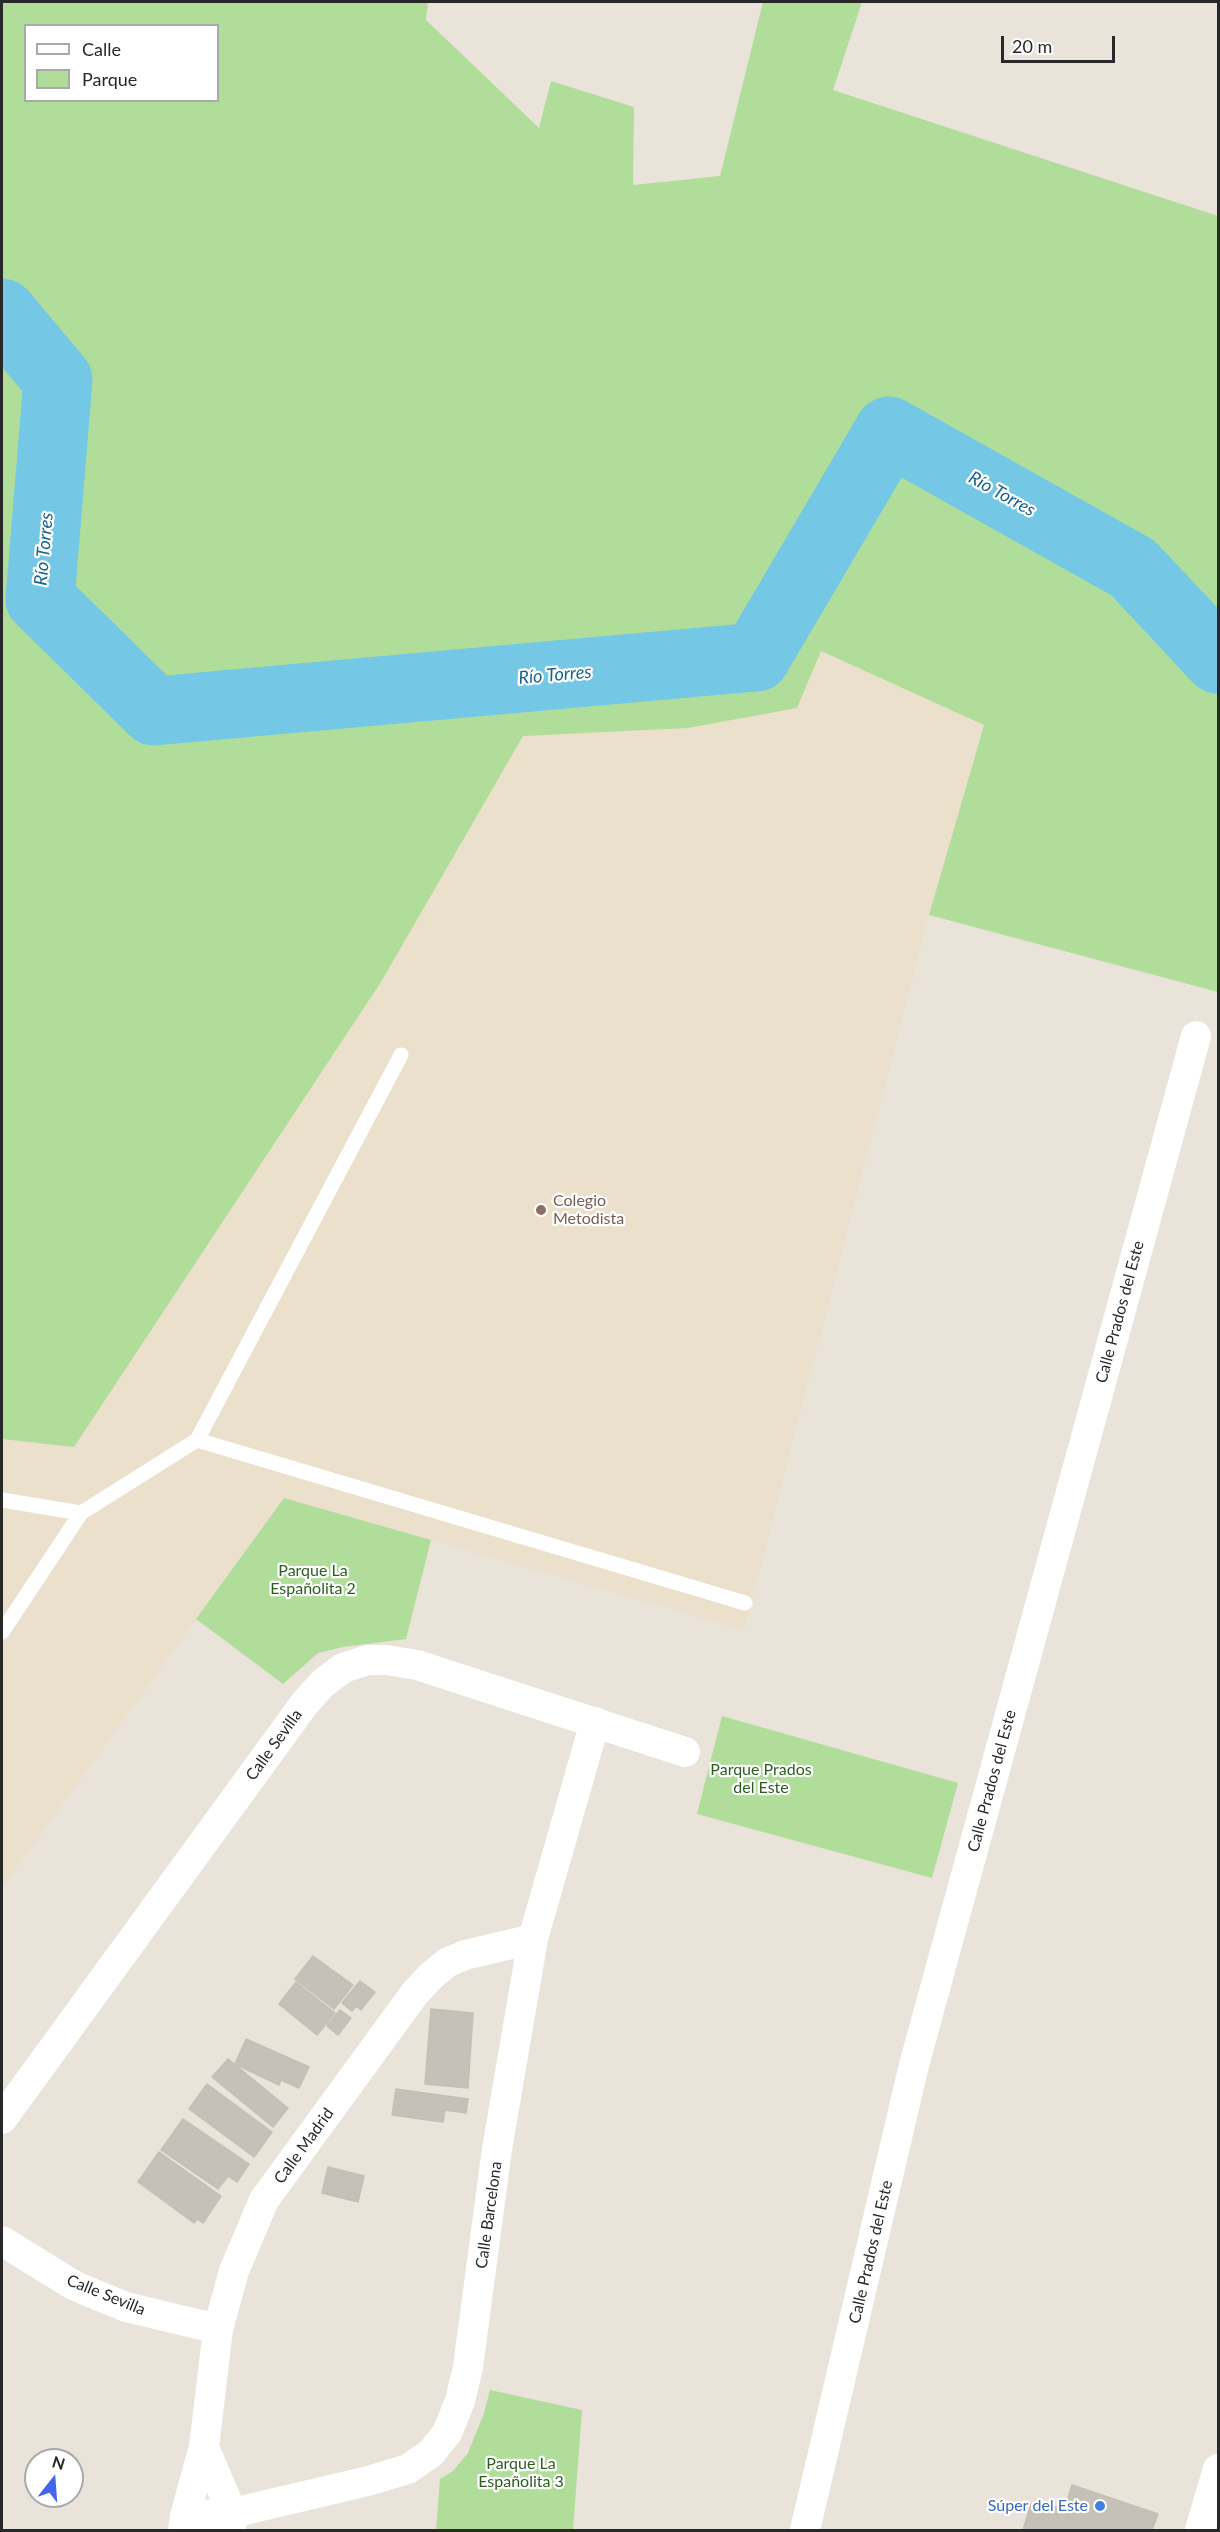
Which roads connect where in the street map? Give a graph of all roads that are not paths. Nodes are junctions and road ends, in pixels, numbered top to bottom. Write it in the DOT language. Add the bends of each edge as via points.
graph roads {
  1 [pos="1196,1036"];
  2 [pos="401,1055"];
  3 [pos="196,1440"];
  4 [pos="2,1500"];
  5 [pos="81,1513"];
  6 [pos="745,1603"];
  7 [pos="2,1632"];
  8 [pos="595,1722"];
  9 [pos="685,1752"];
  10 [pos="533,1940"];
  11 [pos="2,2119"];
  12 [pos="2,2241"];
  13 [pos="218,2329"];
  14 [pos="204,2447"];
  15 [pos="1218,2469"];
  16 [pos="232,2522"];
  17 [pos="184,2523"];
  18 [pos="805,2530"];
  19 [pos="1200,2530"];
  1 -- 18 [label="street, Calle Prados del Este" via="914,2065"];
  2 -- 3 [label="lane"];
  3 -- 5 [label="lane"];
  3 -- 6 [label="lane"];
  4 -- 5 [label="lane"];
  5 -- 7 [label="lane"];
  8 -- 9 [label="street, Calle Sevilla"];
  8 -- 10 [label="street, Calle Barcelona"];
  8 -- 11 [label="street, Calle Sevilla" via="417,1665 368,1660 343,1668 305,1702"];
  10 -- 13 [label="street, Calle Madrid" via="448,1962 415,1994 264,2200 234,2271"];
  10 -- 16 [label="street, Calle Barcelona" via="497,2149 468,2367 447,2433 431,2453 408,2469"];
  12 -- 13 [label="street, Calle Sevilla" via="75,2286 126,2307"];
  13 -- 14 [label="street, Calle Madrid"];
  14 -- 16 [label="street, Calle Madrid"];
  14 -- 17 [label="street, Calle Madrid"];
  15 -- 19 [label="street"];
  16 -- 17 [label="street, Calle Barcelona"];
}
